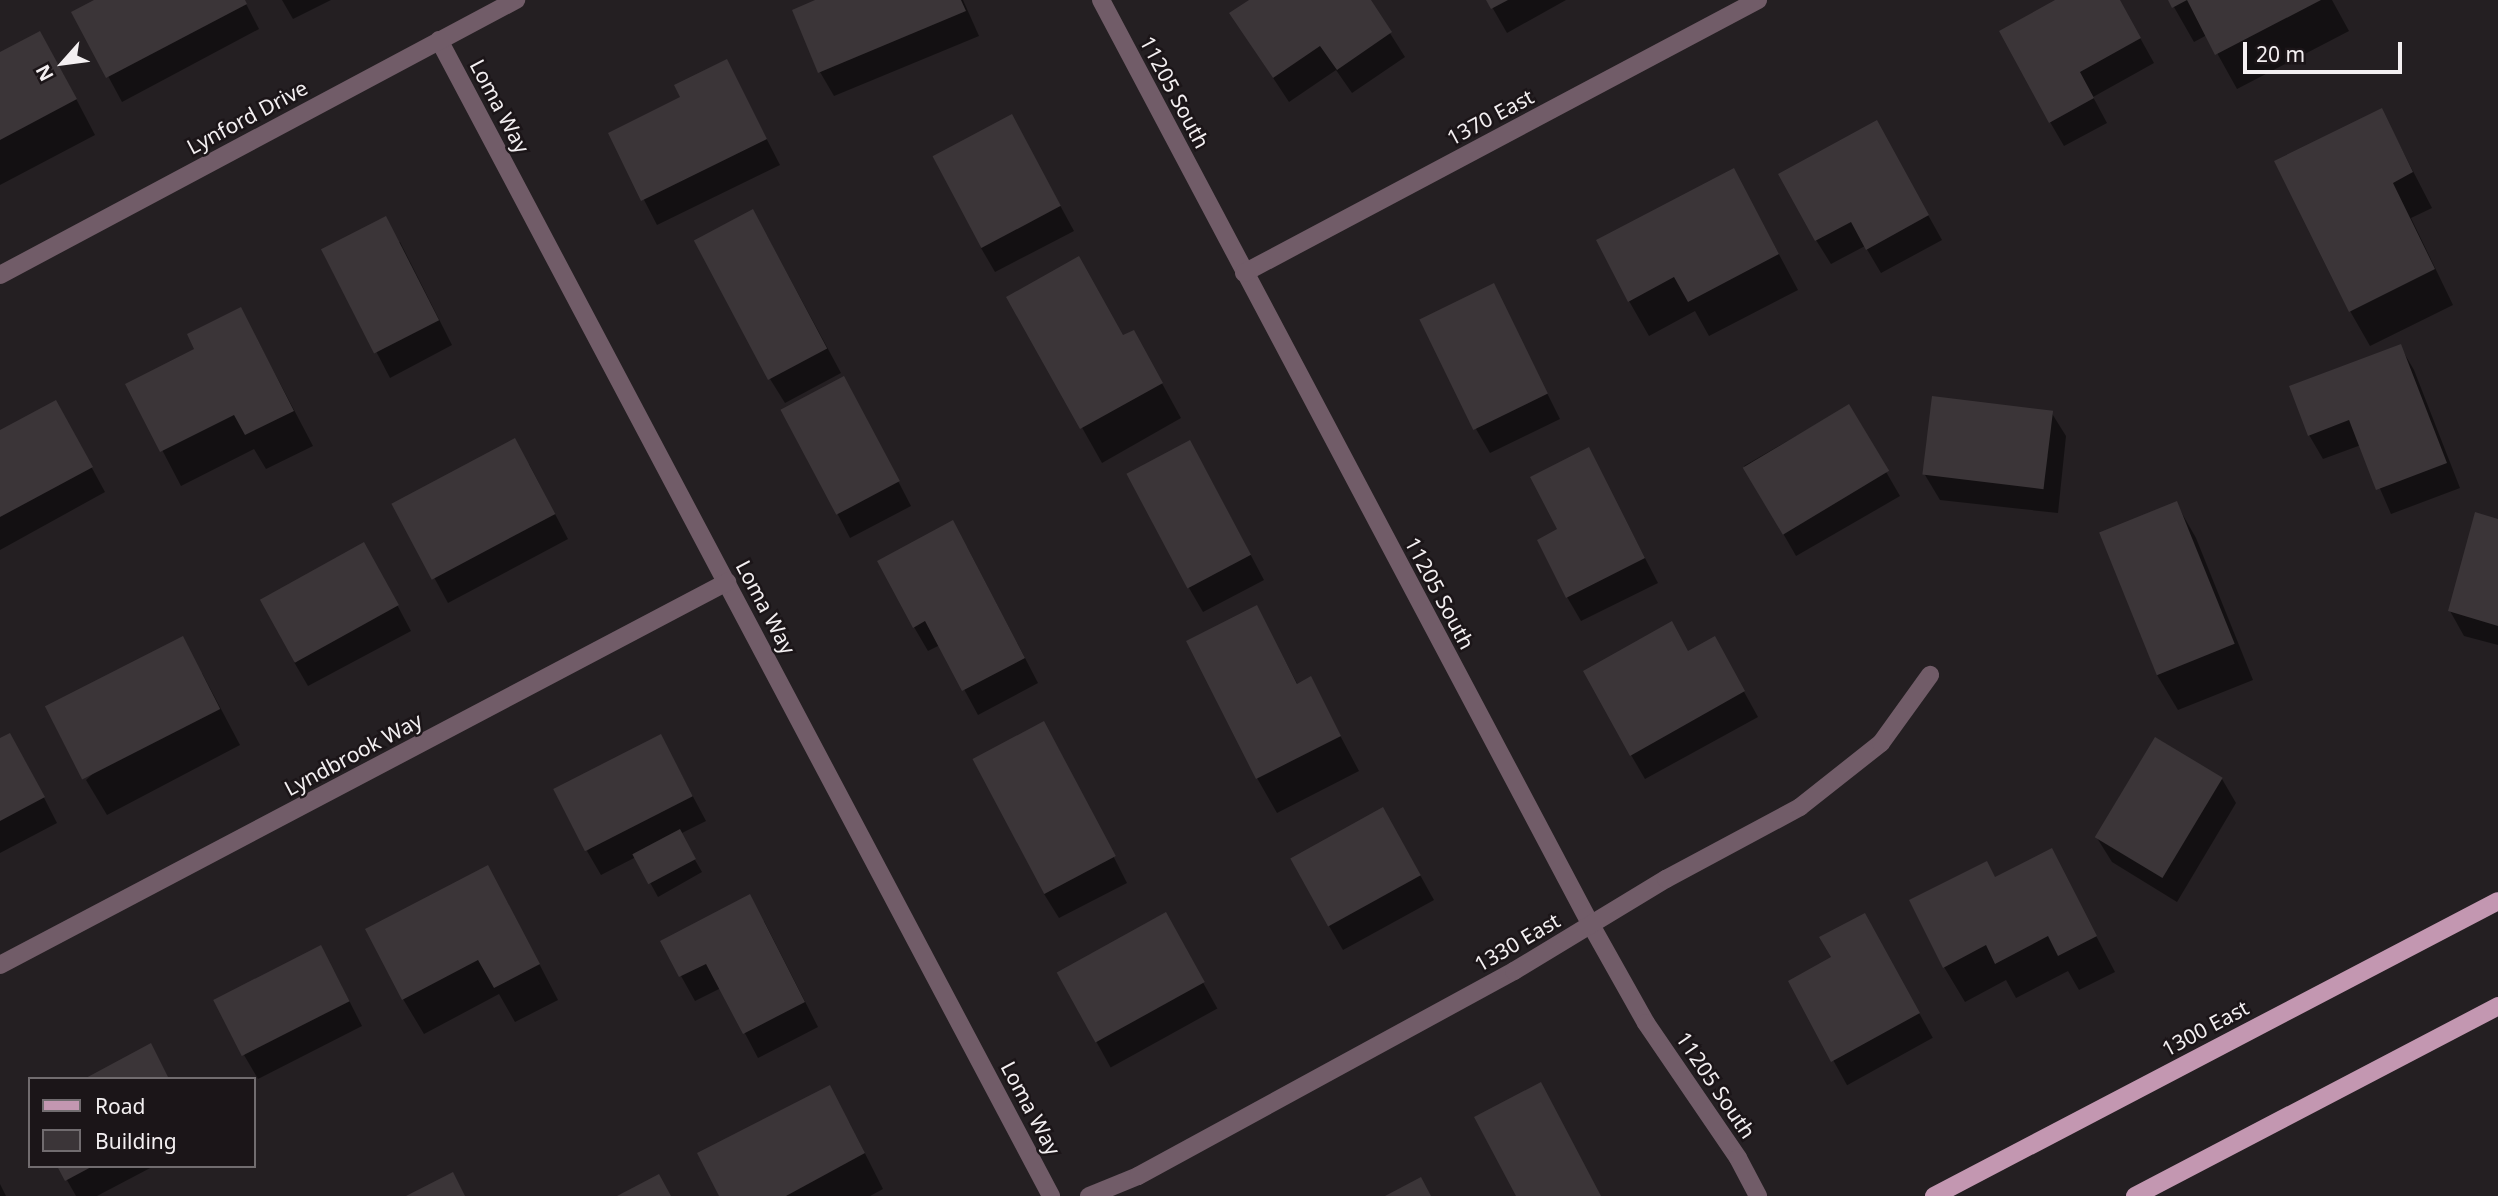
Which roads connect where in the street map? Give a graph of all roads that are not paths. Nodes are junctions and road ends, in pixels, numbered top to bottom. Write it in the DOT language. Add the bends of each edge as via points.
graph roads {
  1 [pos="516,0"];
  2 [pos="1101,0"];
  3 [pos="1758,0"];
  4 [pos="439,40"];
  5 [pos="1244,273"];
  6 [pos="0,275"];
  7 [pos="727,582"];
  8 [pos="1930,675"];
  9 [pos="2498,901"];
  10 [pos="1591,925"];
  11 [pos="0,965"];
  12 [pos="2498,1006"];
  13 [pos="1051,1196"];
  14 [pos="1089,1196"];
  15 [pos="1758,1196"];
  16 [pos="1934,1196"];
  17 [pos="2135,1196"];
  1 -- 4 [label="street, Lynford Drive"];
  2 -- 5 [label="street, 11205 South"];
  3 -- 5 [label="street, 1370 East"];
  4 -- 6 [label="street, Lynford Drive"];
  4 -- 7 [label="street, Loma Way"];
  5 -- 10 [label="street, 11205 South"];
  7 -- 11 [label="street, Lyndbrook Way"];
  7 -- 13 [label="street, Loma Way"];
  8 -- 10 [label="street, 1330 East" via="1881,743 1800,807"];
  9 -- 16 [label="main road, 1300 East"];
  10 -- 14 [label="street, 1330 East" via="1151,1170"];
  10 -- 15 [label="street, 11205 South" via="1646,1023 1738,1158"];
  12 -- 17 [label="main road"];
}
